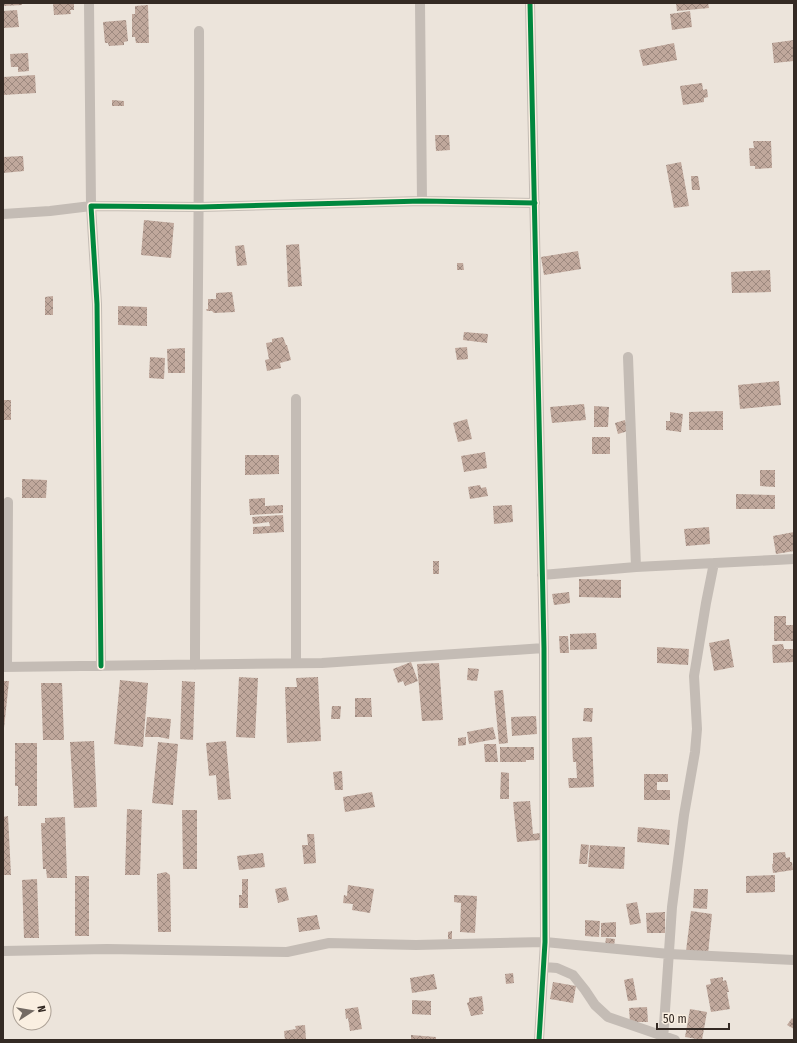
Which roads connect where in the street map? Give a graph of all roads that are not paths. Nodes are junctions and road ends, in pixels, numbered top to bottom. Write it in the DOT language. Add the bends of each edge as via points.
graph roads {
  1 [pos="89,3"];
  2 [pos="420,3"];
  3 [pos="530,3"];
  4 [pos="199,31"];
  5 [pos="422,201"];
  6 [pos="535,203"];
  7 [pos="91,206"];
  8 [pos="200,207"];
  9 [pos="3,214"];
  10 [pos="628,357"];
  11 [pos="296,399"];
  12 [pos="8,502"];
  13 [pos="794,559"];
  14 [pos="714,563"];
  15 [pos="636,567"];
  16 [pos="542,576"];
  17 [pos="544,648"];
  18 [pos="296,663"];
  19 [pos="194,665"];
  20 [pos="101,666"];
  21 [pos="5,667"];
  22 [pos="545,942"];
  23 [pos="3,951"];
  24 [pos="669,954"];
  25 [pos="794,960"];
  26 [pos="544,967"];
  27 [pos="664,1038"];
  28 [pos="539,1040"];
  29 [pos="675,1040"];
  1 -- 7 [label="street"];
  2 -- 5 [label="street"];
  3 -- 6 [label="street"];
  4 -- 8 [label="street"];
  5 -- 6 [label="street"];
  5 -- 8 [label="street"];
  6 -- 16 [label="street"];
  7 -- 8 [label="street"];
  7 -- 9 [label="street"];
  7 -- 20 [label="street" via="97,304"];
  8 -- 19 [label="street"];
  10 -- 15 [label="street"];
  11 -- 18 [label="street"];
  12 -- 21 [label="street"];
  13 -- 14 [label="street"];
  14 -- 15 [label="street"];
  14 -- 24 [label="street" via="694,676 697,729 695,752 672,907"];
  15 -- 16 [label="street"];
  16 -- 17 [label="street"];
  17 -- 18 [label="street"];
  17 -- 22 [label="street"];
  18 -- 19 [label="street"];
  19 -- 20 [label="street"];
  20 -- 21 [label="street"];
  22 -- 23 [label="street" via="416,945 329,943 287,952 107,949"];
  22 -- 24 [label="street"];
  22 -- 26 [label="street"];
  24 -- 25 [label="street"];
  24 -- 27 [label="street"];
  26 -- 27 [label="street" via="557,968 573,975 595,1005 608,1017"];
  26 -- 28 [label="street"];
  27 -- 29 [label="street"];
}
